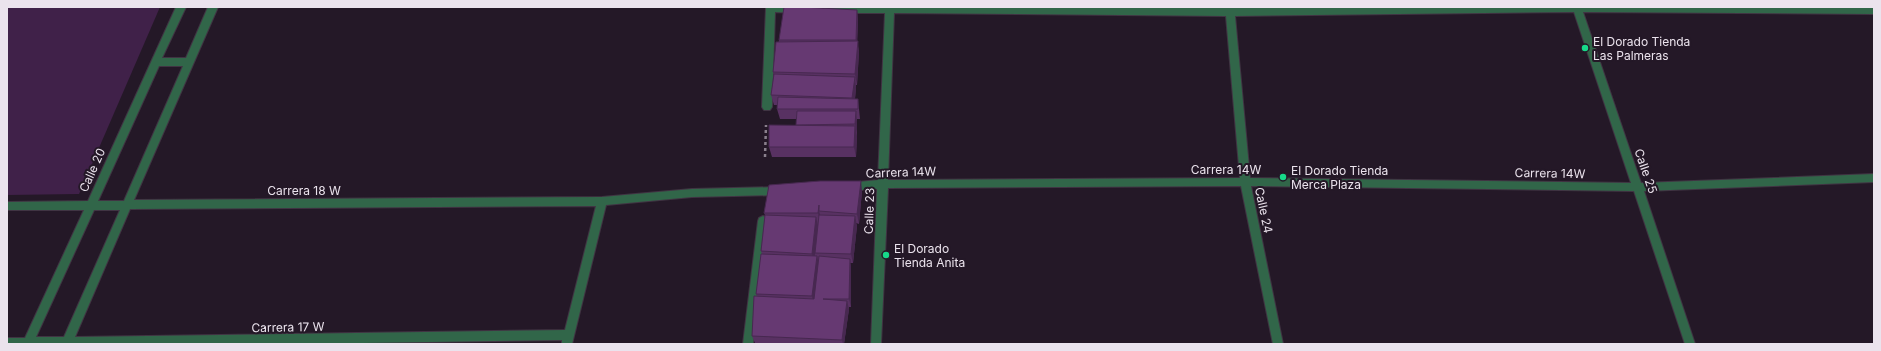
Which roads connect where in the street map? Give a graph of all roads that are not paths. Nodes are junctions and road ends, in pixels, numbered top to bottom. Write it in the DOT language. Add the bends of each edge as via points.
graph roads {
  1 [pos="181,7"];
  2 [pos="213,7"];
  3 [pos="1577,7"];
  4 [pos="771,8"];
  5 [pos="803,9"];
  6 [pos="818,9"];
  7 [pos="890,9"];
  8 [pos="1230,10"];
  9 [pos="1874,10"];
  10 [pos="156,62"];
  11 [pos="189,62"];
  12 [pos="767,107"];
  13 [pos="1874,178"];
  14 [pos="1245,182"];
  15 [pos="883,184"];
  16 [pos="1638,187"];
  17 [pos="835,188"];
  18 [pos="789,191"];
  19 [pos="602,200"];
  20 [pos="127,204"];
  21 [pos="91,205"];
  22 [pos="7,206"];
  23 [pos="763,221"];
  24 [pos="568,340"];
  25 [pos="7,343"];
  26 [pos="28,344"];
  27 [pos="66,344"];
  28 [pos="748,344"];
  29 [pos="876,344"];
  30 [pos="1278,344"];
  31 [pos="1690,344"];
  1 -- 10 [label="street, Calle 20"];
  2 -- 11 [label="street"];
  3 -- 8 [label="street"];
  3 -- 9 [label="street"];
  3 -- 16 [label="street, Calle 25"];
  4 -- 5 [label="street"];
  4 -- 12 [label="street"];
  6 -- 7 [label="street"];
  7 -- 8 [label="street"];
  7 -- 15 [label="street, Calle 23"];
  8 -- 14 [label="street, Calle 24"];
  10 -- 11 [label="street"];
  10 -- 21 [label="street, Calle 20"];
  11 -- 20 [label="street"];
  13 -- 16 [label="street, Carrera 14W"];
  14 -- 15 [label="street, Carrera 14W"];
  14 -- 16 [label="street, Carrera 14W"];
  14 -- 30 [label="street, Calle 24"];
  15 -- 17 [label="street, Carrera 14W"];
  15 -- 29 [label="street, Calle 23"];
  16 -- 31 [label="street, Calle 25"];
  18 -- 19 [label="street" via="692,193"];
  19 -- 20 [label="street, Carrera 18 W"];
  19 -- 24 [label="street"];
  20 -- 21 [label="street, Carrera 18 W"];
  20 -- 27 [label="street"];
  21 -- 22 [label="street, Carrera 18 W"];
  21 -- 26 [label="street, Calle 20"];
  23 -- 28 [label="street"];
  24 -- 27 [label="street, Carrera 17 W"];
  25 -- 26 [label="street, Carrera 17 W"];
  26 -- 27 [label="street, Carrera 17 W"];
}
